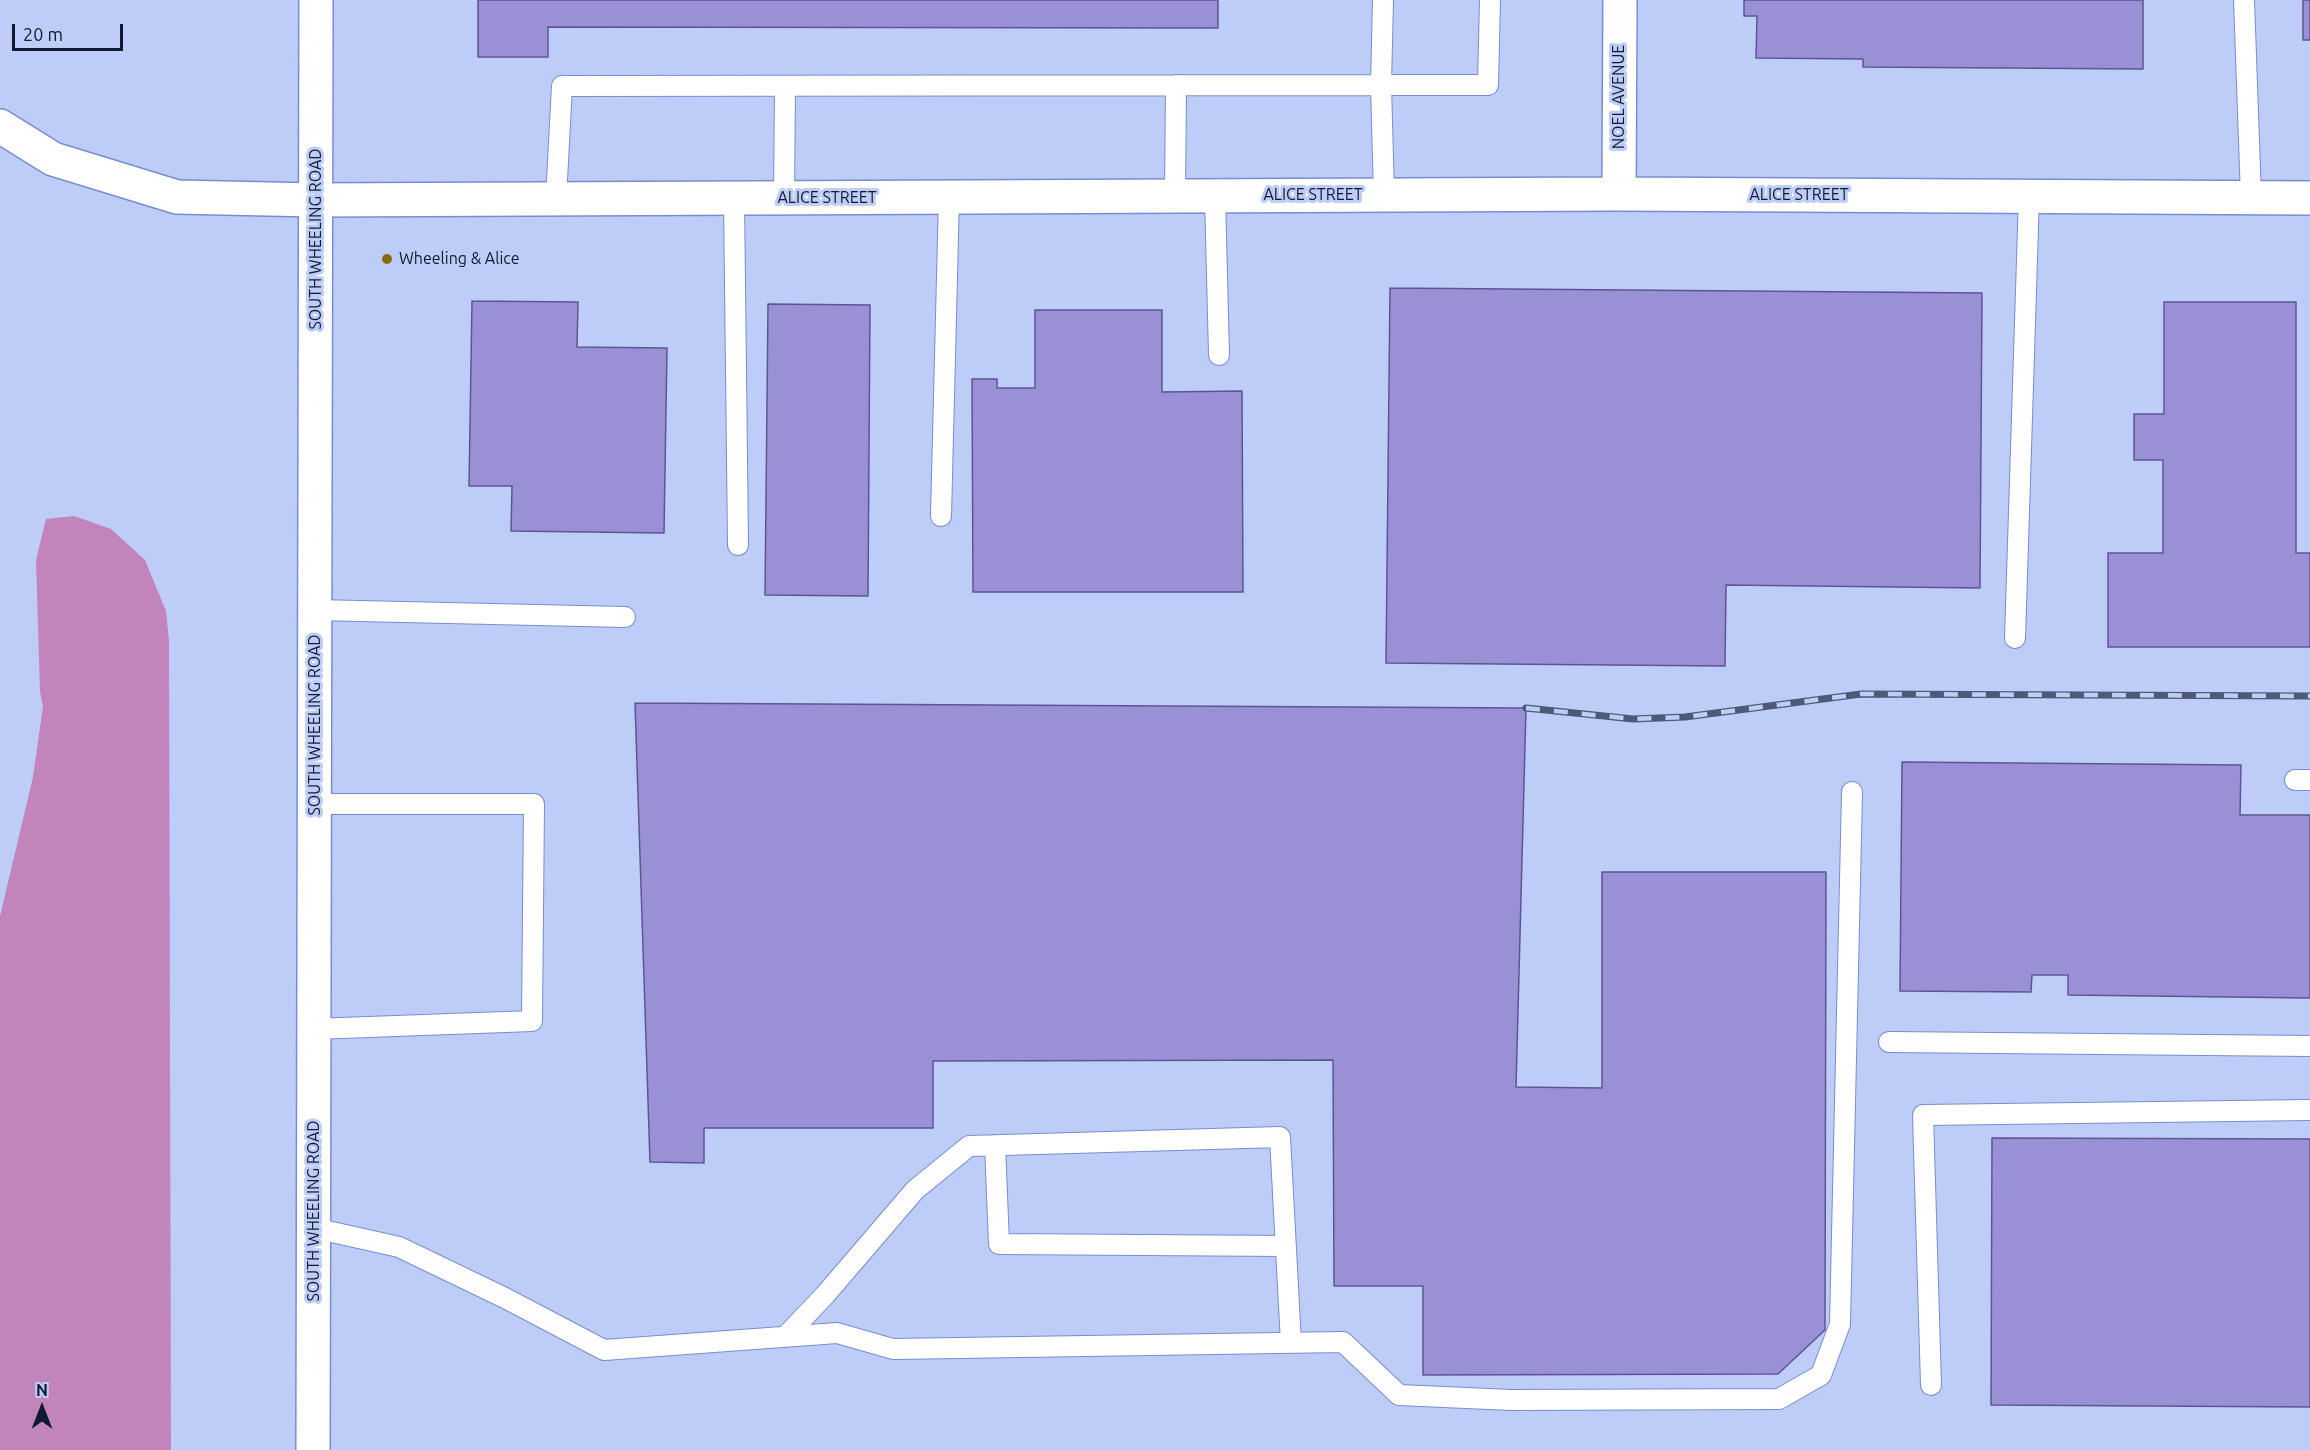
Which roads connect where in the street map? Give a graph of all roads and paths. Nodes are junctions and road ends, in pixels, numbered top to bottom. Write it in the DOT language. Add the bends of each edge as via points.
graph roads {
  1 [pos="316,0"];
  2 [pos="1383,0"];
  3 [pos="1490,0"];
  4 [pos="1620,0"];
  5 [pos="2244,0"];
  6 [pos="1176,85"];
  7 [pos="1381,85"];
  8 [pos="785,86"];
  9 [pos="0,126"];
  10 [pos="1619,194"];
  11 [pos="1384,195"];
  12 [pos="1175,196"];
  13 [pos="1215,196"];
  14 [pos="2029,196"];
  15 [pos="950,197"];
  16 [pos="2251,197"];
  17 [pos="734,198"];
  18 [pos="784,198"];
  19 [pos="2310,198"];
  20 [pos="556,199"];
  21 [pos="316,200"];
  22 [pos="1219,355"];
  23 [pos="941,516"];
  24 [pos="738,545"];
  25 [pos="315,609"];
  26 [pos="624,617"];
  27 [pos="2015,638"];
  28 [pos="1852,792"];
  29 [pos="315,804"];
  30 [pos="314,1029"];
  31 [pos="1889,1042"];
  32 [pos="2310,1046"];
  33 [pos="2310,1110"];
  34 [pos="995,1145"];
  35 [pos="314,1228"];
  36 [pos="1286,1246"];
  37 [pos="785,1337"];
  38 [pos="1291,1343"];
  39 [pos="1931,1385"];
  40 [pos="314,1450"];
  1 -- 21 [label="street, SOUTH WHEELING ROAD"];
  2 -- 7 [label="lane"];
  3 -- 7 [label="lane" via="1488,85"];
  4 -- 10 [label="street, NOEL AVENUE"];
  5 -- 16 [label="lane"];
  6 -- 7 [label="lane"];
  6 -- 8 [label="lane"];
  6 -- 12 [label="lane"];
  7 -- 11 [label="lane"];
  8 -- 18 [label="lane"];
  8 -- 20 [label="lane" via="562,86"];
  9 -- 21 [label="street, ALICE STREET" via="53,159 177,196"];
  10 -- 11 [label="street, ALICE STREET"];
  10 -- 14 [label="street, ALICE STREET"];
  11 -- 13 [label="street, ALICE STREET"];
  12 -- 13 [label="street, ALICE STREET"];
  12 -- 15 [label="street, ALICE STREET"];
  13 -- 22 [label="lane"];
  14 -- 16 [label="street, ALICE STREET"];
  14 -- 27 [label="lane"];
  15 -- 18 [label="street, ALICE STREET"];
  15 -- 23 [label="lane"];
  16 -- 19 [label="street, ALICE STREET"];
  17 -- 18 [label="street, ALICE STREET"];
  17 -- 20 [label="street, ALICE STREET"];
  17 -- 24 [label="lane"];
  20 -- 21 [label="street, ALICE STREET"];
  21 -- 25 [label="street, SOUTH WHEELING ROAD"];
  25 -- 26 [label="lane"];
  25 -- 29 [label="street, SOUTH WHEELING ROAD"];
  28 -- 38 [label="lane" via="1840,1324 1821,1375 1779,1399 1511,1400 1399,1395 1344,1342"];
  29 -- 30 [label="street, SOUTH WHEELING ROAD"];
  29 -- 30 [label="lane" via="534,804 532,1021"];
  30 -- 35 [label="street, SOUTH WHEELING ROAD"];
  31 -- 32 [label="lane"];
  33 -- 39 [label="lane" via="1923,1115"];
  34 -- 36 [label="lane" via="999,1244"];
  34 -- 36 [label="lane" via="1280,1137"];
  34 -- 37 [label="lane" via="969,1146 915,1190"];
  35 -- 37 [label="lane" via="399,1247 604,1350"];
  35 -- 40 [label="street, SOUTH WHEELING ROAD"];
  36 -- 38 [label="lane"];
  37 -- 38 [label="lane" via="837,1333 893,1349"];
}
